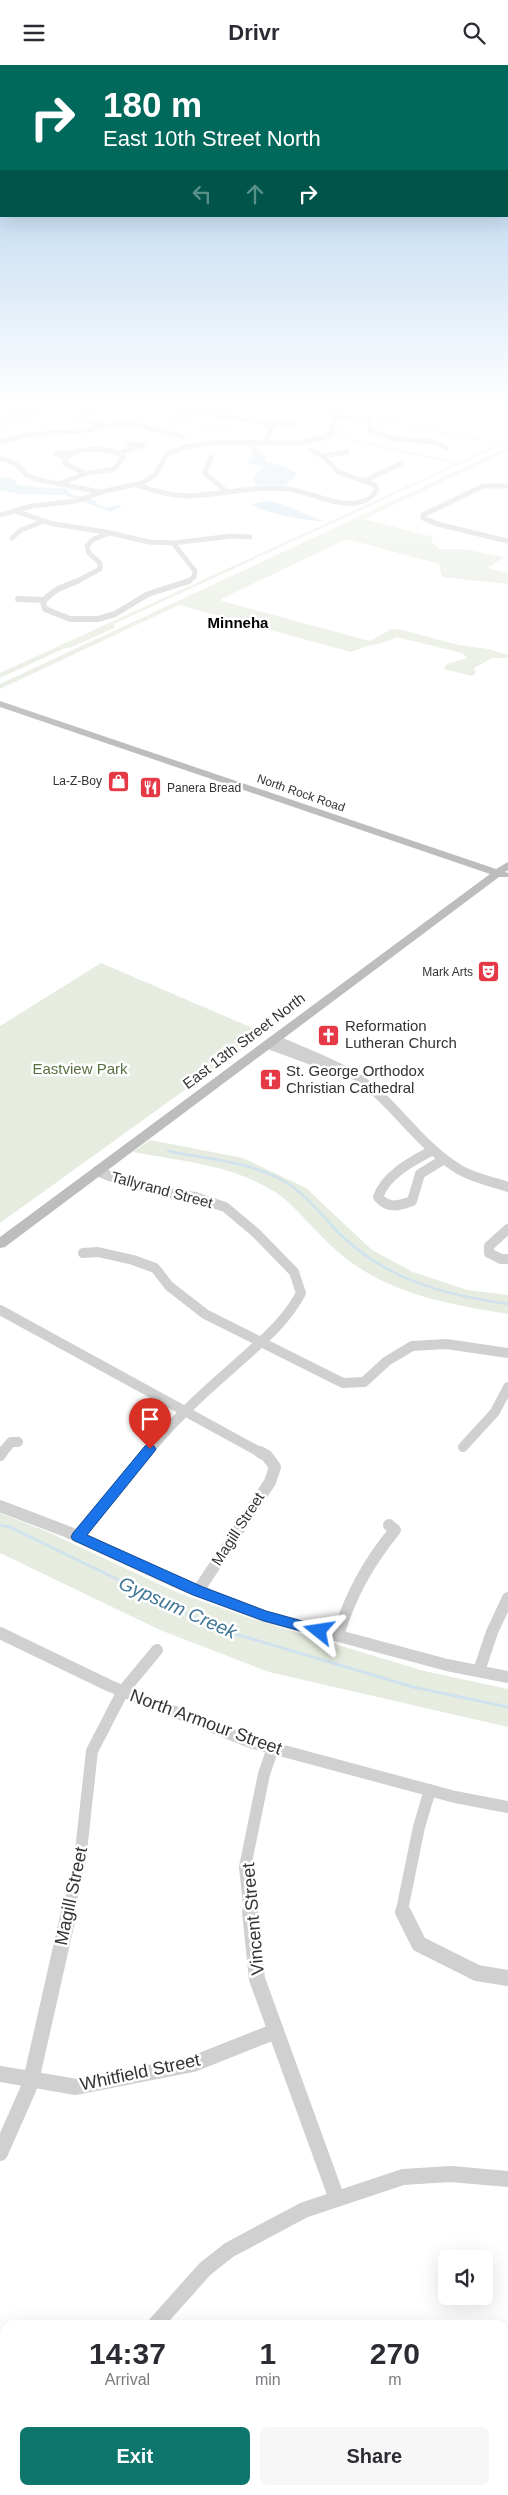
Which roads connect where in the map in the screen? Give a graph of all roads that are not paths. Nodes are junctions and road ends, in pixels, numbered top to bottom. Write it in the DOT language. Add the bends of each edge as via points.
graph roads {
  1 [pos="36,518"];
  2 [pos="424,518"];
  3 [pos="44,521"];
  4 [pos="109,533"];
  5 [pos="250,537"];
  6 [pos="12,538"];
  7 [pos="508,541"];
  8 [pos="173,543"];
  9 [pos="18,599"];
  10 [pos="44,600"];
  11 [pos="0,704"];
  12 [pos="508,865"];
  13 [pos="503,874"];
  14 [pos="271,1042"];
  15 [pos="433,1150"];
  16 [pos="444,1159"];
  17 [pos="97,1171"];
  18 [pos="508,1187"];
  19 [pos="508,1229"];
  20 [pos="0,1244"];
  21 [pos="84,1253"];
  22 [pos="508,1259"];
  23 [pos="0,1310"];
  24 [pos="260,1342"];
  25 [pos="508,1353"];
  26 [pos="508,1387"];
  27 [pos="184,1411"];
  28 [pos="18,1442"];
  29 [pos="463,1447"];
  30 [pos="0,1455"];
  31 [pos="0,1506"];
  32 [pos="389,1525"];
  33 [pos="78,1537"];
  34 [pos="198,1591"];
  35 [pos="508,1598"];
  36 [pos="0,1633"];
  37 [pos="338,1635"];
  38 [pos="157,1650"];
  39 [pos="479,1671"];
  40 [pos="508,1677"];
  41 [pos="123,1691"];
  42 [pos="273,1748"];
  43 [pos="430,1790"];
  44 [pos="508,1807"];
  45 [pos="508,1979"];
  46 [pos="276,2031"];
  47 [pos="0,2074"];
  48 [pos="31,2080"];
  49 [pos="0,2153"];
  50 [pos="508,2179"];
  51 [pos="337,2199"];
  52 [pos="159,2320"];
  1 -- 3 [label="street"];
  2 -- 7 [label="street"];
  3 -- 4 [label="street"];
  3 -- 6 [label="street"];
  4 -- 8 [label="street" via="141,541"];
  4 -- 10 [label="street" via="92,540 87,546 89,553 100,563 100,569 52,592"];
  5 -- 8 [label="street"];
  8 -- 10 [label="street" via="195,571 192,580 140,597 114,615 82,620 59,616 45,609"];
  9 -- 10 [label="street"];
  11 -- 13 [label="main road, North Rock Road"];
  12 -- 13 [label="main road, East 13th Street North"];
  13 -- 14 [label="main road, East 13th Street North"];
  14 -- 15 [label="street" via="368,1084"];
  14 -- 17 [label="main road, East 13th Street North"];
  15 -- 16 [label="street"];
  15 -- 16 [label="street" via="412,1160 383,1184 378,1197 383,1203 397,1207 412,1201 416,1177"];
  16 -- 18 [label="street" via="462,1171"];
  17 -- 20 [label="main road, East 13th Street North"];
  17 -- 24 [label="street, Tallyrand Street" via="128,1183 195,1197 225,1207 294,1272 301,1293 293,1309"];
  19 -- 22 [label="street" via="491,1242 489,1253"];
  21 -- 24 [label="street" via="98,1252 133,1259 154,1268 169,1286 205,1313"];
  23 -- 27 [label="street"];
  24 -- 25 [label="street" via="343,1383 364,1382 412,1346 446,1344"];
  24 -- 27 [label="street, Tallyrand Street"];
  26 -- 29 [label="street" via="504,1399"];
  27 -- 33 [label="street, Tallyrand Street"];
  27 -- 34 [label="street, Magill Street" via="267,1456 275,1467 270,1482"];
  28 -- 30 [label="street" via="11,1442"];
  31 -- 33 [label="street"];
  32 -- 37 [label="street" via="395,1530 373,1557 348,1604"];
  33 -- 34 [label="street"];
  34 -- 37 [label="street" via="264,1616"];
  35 -- 39 [label="street"];
  36 -- 41 [label="street, North Armour Street"];
  37 -- 39 [label="street"];
  38 -- 41 [label="street, Magill Street"];
  39 -- 40 [label="street"];
  41 -- 42 [label="street, North Armour Street" via="250,1742"];
  41 -- 48 [label="street, Magill Street" via="92,1751 80,1860"];
  42 -- 43 [label="street, North Armour Street"];
  42 -- 46 [label="street, Vincent Street" via="264,1774 245,1867 257,1979"];
  43 -- 44 [label="street, North Armour Street"];
  43 -- 45 [label="street" via="402,1910 419,1945 477,1973"];
  46 -- 48 [label="street, Whitfield Street" via="184,2066 76,2087"];
  46 -- 51 [label="street, Vincent Street"];
  47 -- 48 [label="street, Whitfield Street"];
  48 -- 49 [label="street, Magill Street"];
  50 -- 51 [label="street" via="451,2174 403,2177"];
  51 -- 52 [label="street" via="304,2210 229,2250 205,2269"];
}
